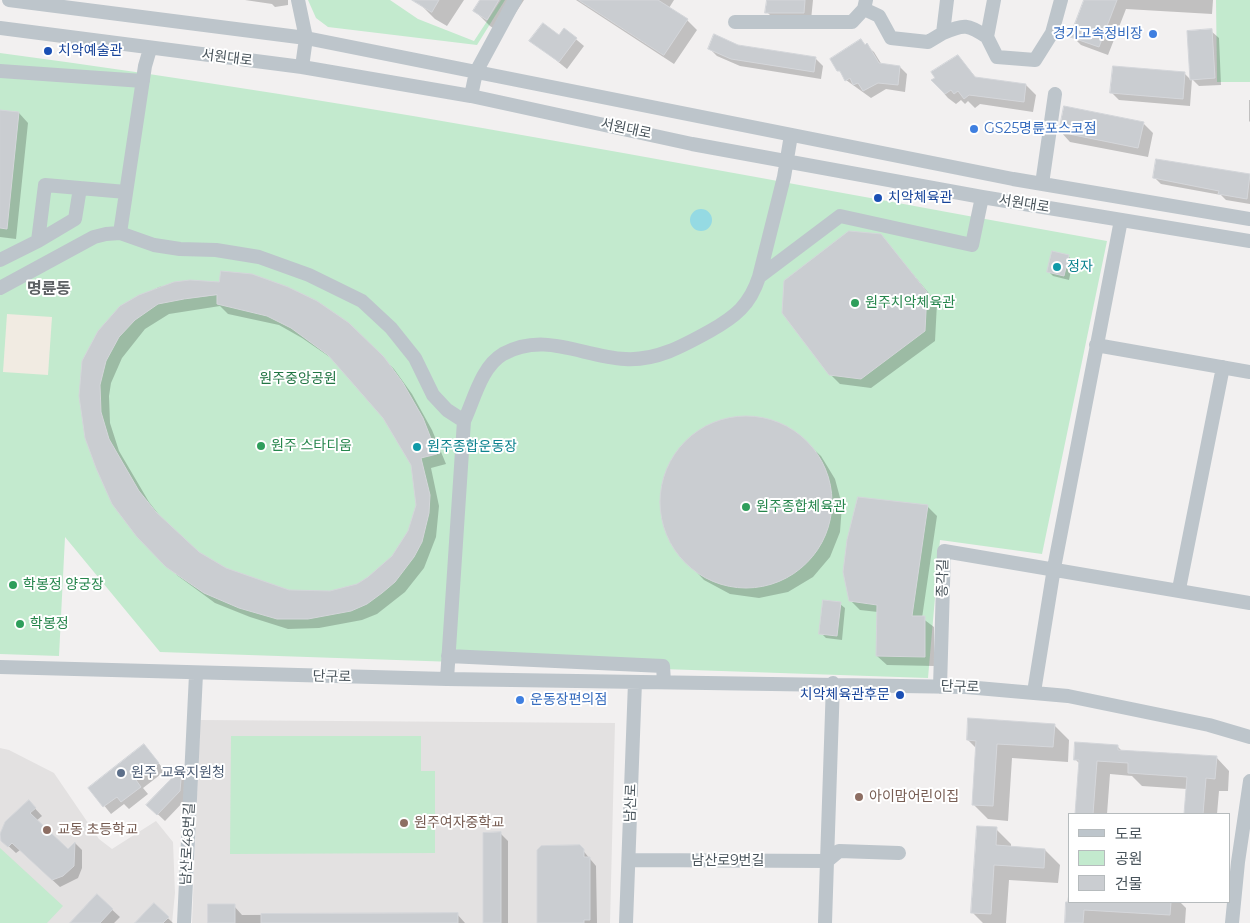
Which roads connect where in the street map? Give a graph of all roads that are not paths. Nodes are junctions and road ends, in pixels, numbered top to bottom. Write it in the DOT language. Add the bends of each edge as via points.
graph roads {
  1 [pos="9,0"];
  2 [pos="298,0"];
  3 [pos="516,0"];
  4 [pos="947,0"];
  5 [pos="994,0"];
  6 [pos="1061,0"];
  7 [pos="865,4"];
  8 [pos="735,22"];
  9 [pos="0,28"];
  10 [pos="943,33"];
  11 [pos="987,37"];
  12 [pos="306,38"];
  13 [pos="150,49"];
  14 [pos="302,67"];
  15 [pos="0,70"];
  16 [pos="476,72"];
  17 [pos="143,81"];
  18 [pos="1055,94"];
  19 [pos="471,96"];
  20 [pos="791,135"];
  21 [pos="787,161"];
  22 [pos="1042,184"];
  23 [pos="80,188"];
  24 [pos="126,192"];
  25 [pos="982,197"];
  26 [pos="1250,219"];
  27 [pos="1122,220"];
  28 [pos="120,233"];
  29 [pos="38,241"];
  30 [pos="1250,241"];
  31 [pos="0,260"];
  32 [pos="758,277"];
  33 [pos="0,288"];
  34 [pos="1096,345"];
  35 [pos="1223,367"];
  36 [pos="1250,372"];
  37 [pos="464,422"];
  38 [pos="1054,568"];
  39 [pos="1179,589"];
  40 [pos="1250,603"];
  41 [pos="448,656"];
  42 [pos="0,667"];
  43 [pos="196,674"];
  44 [pos="447,680"];
  45 [pos="635,682"];
  46 [pos="664,682"];
  47 [pos="833,683"];
  48 [pos="940,686"];
  49 [pos="1034,692"];
  50 [pos="1250,737"];
  51 [pos="1250,780"];
  52 [pos="899,853"];
  53 [pos="629,860"];
  54 [pos="827,861"];
  55 [pos="184,923"];
  56 [pos="626,923"];
  57 [pos="825,923"];
  58 [pos="1232,923"];
  1 -- 12 [label="street, 서원대로"];
  2 -- 12 [label="street"];
  3 -- 16 [label="street"];
  4 -- 10 [label="street"];
  5 -- 11 [label="street"];
  6 -- 11 [label="street" via="1052,33 1035,60 997,57"];
  7 -- 8 [label="street" via="852,22"];
  7 -- 10 [label="street" via="879,16 891,38 928,42"];
  9 -- 13 [label="street, 서원대로"];
  10 -- 11 [label="street" via="961,26"];
  12 -- 14 [label="street"];
  12 -- 16 [label="street, 서원대로"];
  13 -- 14 [label="street, 서원대로"];
  13 -- 17 [label="street"];
  14 -- 19 [label="street, 서원대로"];
  15 -- 17 [label="street"];
  16 -- 19 [label="street"];
  16 -- 20 [label="street, 서원대로"];
  17 -- 24 [label="street"];
  18 -- 22 [label="street"];
  19 -- 21 [label="street, 서원대로"];
  20 -- 21 [label="street"];
  20 -- 22 [label="street, 서원대로"];
  21 -- 25 [label="street, 서원대로"];
  21 -- 32 [label="street"];
  22 -- 26 [label="street, 서원대로"];
  23 -- 24 [label="street"];
  23 -- 29 [label="street" via="75,219"];
  23 -- 29 [label="street" via="45,184"];
  24 -- 28 [label="street"];
  25 -- 27 [label="street, 서원대로"];
  25 -- 32 [label="street" via="972,245 840,216"];
  27 -- 30 [label="street, 서원대로"];
  27 -- 34 [label="street"];
  28 -- 33 [label="street" via="94,237"];
  28 -- 37 [label="street" via="154,245 259,257 309,274 362,300 391,328 415,358 433,395"];
  29 -- 31 [label="street"];
  32 -- 37 [label="street" via="746,305 720,325 662,355 626,359 548,344 524,346 502,355 487,368"];
  34 -- 35 [label="street"];
  34 -- 38 [label="street"];
  35 -- 36 [label="street"];
  35 -- 39 [label="street"];
  37 -- 41 [label="street"];
  38 -- 39 [label="street, 종각길"];
  38 -- 48 [label="street, 종각길" via="944,551"];
  38 -- 49 [label="street"];
  39 -- 40 [label="street, 종각길"];
  41 -- 44 [label="street"];
  41 -- 46 [label="street" via="663,666"];
  42 -- 43 [label="street, 단구로"];
  43 -- 44 [label="street, 단구로"];
  43 -- 55 [label="street, 남산로48번길"];
  44 -- 45 [label="street, 단구로"];
  45 -- 46 [label="street, 단구로"];
  45 -- 53 [label="street, 남산로"];
  46 -- 47 [label="street, 단구로"];
  47 -- 48 [label="street, 단구로"];
  47 -- 54 [label="street"];
  48 -- 49 [label="street, 단구로"];
  49 -- 50 [label="street, 단구로" via="1209,725"];
  51 -- 58 [label="street"];
  52 -- 54 [label="street, 남산로9번길" via="839,851"];
  53 -- 54 [label="street, 남산로9번길"];
  53 -- 56 [label="street, 남산로"];
  54 -- 57 [label="street"];
}
